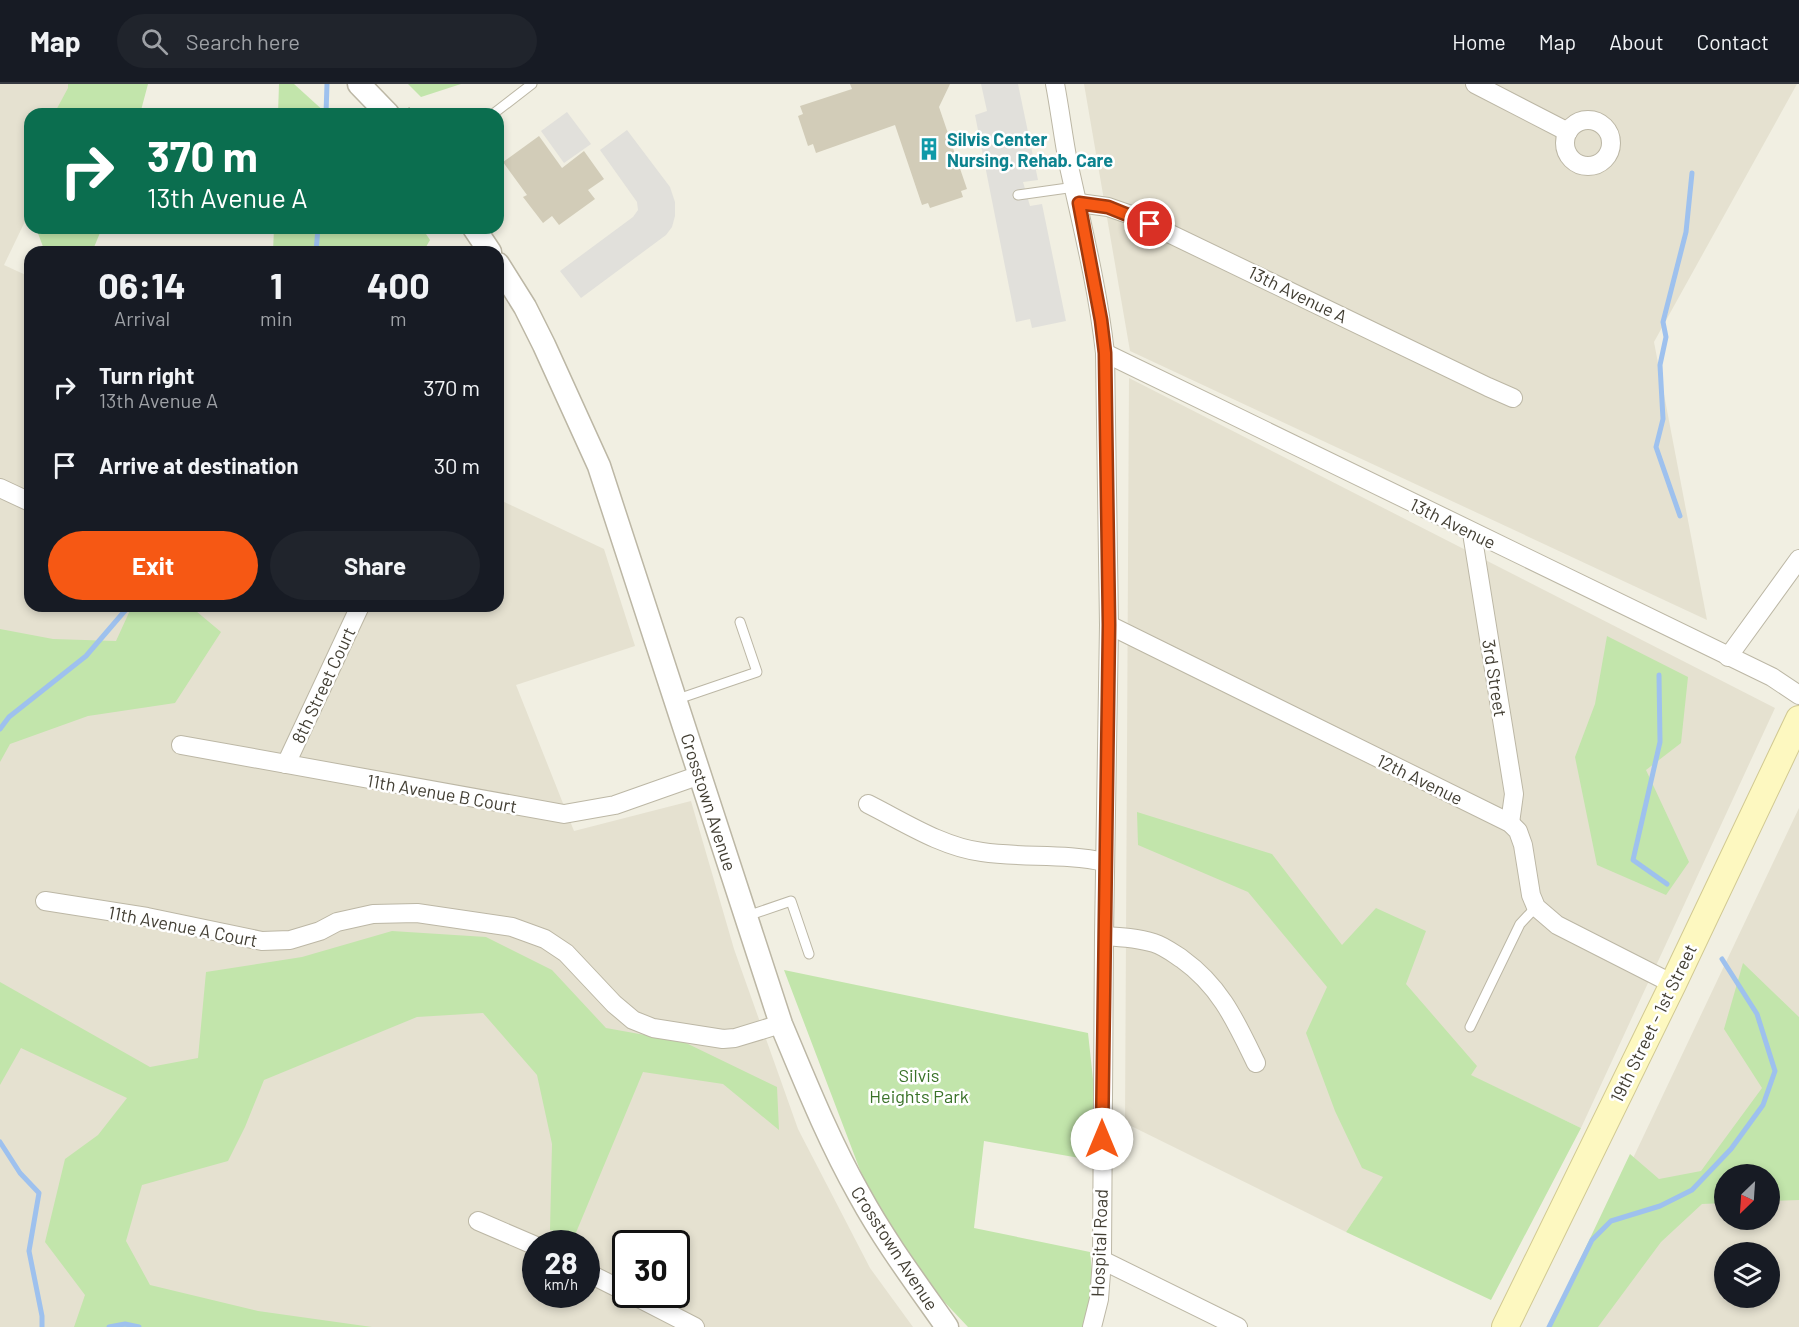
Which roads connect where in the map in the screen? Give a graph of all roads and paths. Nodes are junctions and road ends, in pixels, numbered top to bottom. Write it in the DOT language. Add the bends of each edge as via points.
graph roads {
  1 [pos="359,84"];
  2 [pos="532,84"];
  3 [pos="1055,84"];
  4 [pos="1475,84"];
  5 [pos="382,108"];
  6 [pos="501,108"];
  7 [pos="1568,132"];
  8 [pos="1018,195"];
  9 [pos="1077,195"];
  10 [pos="504,274"];
  11 [pos="1105,353"];
  12 [pos="1513,398"];
  13 [pos="0,488"];
  14 [pos="24,499"];
  15 [pos="1472,532"];
  16 [pos="1799,559"];
  17 [pos="357,612"];
  18 [pos="740,622"];
  19 [pos="1109,625"];
  20 [pos="1728,657"];
  21 [pos="1799,695"];
  22 [pos="675,700"];
  23 [pos="1799,719"];
  24 [pos="181,745"];
  25 [pos="286,764"];
  26 [pos="700,775"];
  27 [pos="868,804"];
  28 [pos="1510,823"];
  29 [pos="1105,862"];
  30 [pos="45,902"];
  31 [pos="1536,907"];
  32 [pos="746,916"];
  33 [pos="1104,936"];
  34 [pos="809,954"];
  35 [pos="1673,984"];
  36 [pos="781,1024"];
  37 [pos="1470,1027"];
  38 [pos="1256,1063"];
  39 [pos="478,1221"];
  40 [pos="522,1240"];
  41 [pos="1102,1260"];
  42 [pos="658,1308"];
  43 [pos="695,1327"];
  44 [pos="947,1327"];
  45 [pos="1092,1327"];
  46 [pos="1238,1327"];
  47 [pos="1505,1327"];
  1 -- 5 [label="street"];
  2 -- 6 [label="lane"];
  3 -- 9 [label="street, Hospital Road"];
  4 -- 7 [label="street"];
  8 -- 9 [label="lane"];
  9 -- 11 [label="street, Hospital Road"];
  9 -- 12 [label="street, 13th Avenue A" via="1131,215"];
  10 -- 22 [label="street, Crosstown Avenue" via="525,307 599,466"];
  11 -- 15 [label="street, 13th Avenue"];
  11 -- 19 [label="street, Hospital Road"];
  13 -- 14 [label="street"];
  15 -- 20 [label="street, 13th Avenue"];
  15 -- 28 [label="street, 3rd Street" via="1514,794"];
  16 -- 20 [label="street"];
  17 -- 25 [label="street, 8th Street Court"];
  18 -- 22 [label="lane" via="757,672"];
  19 -- 28 [label="street, 12th Avenue"];
  19 -- 29 [label="street, Hospital Road"];
  20 -- 21 [label="street, 13th Avenue" via="1772,677"];
  22 -- 26 [label="street, Crosstown Avenue"];
  23 -- 35 [label="main road, 19th Street - 1st Street"];
  24 -- 25 [label="street, 11th Avenue B Court"];
  25 -- 26 [label="street, 11th Avenue B Court" via="564,814 615,805"];
  26 -- 32 [label="street, Crosstown Avenue"];
  27 -- 29 [label="street" via="964,849"];
  28 -- 31 [label="street" via="1523,845"];
  29 -- 33 [label="street, Hospital Road"];
  30 -- 36 [label="street, 11th Avenue A Court" via="147,917 262,941 290,940 337,922 373,914 417,913 488,923 529,932 566,953 623,1013 642,1025 723,1039"];
  31 -- 35 [label="street" via="1557,925"];
  31 -- 37 [label="lane" via="1520,924"];
  32 -- 34 [label="lane" via="791,901"];
  32 -- 36 [label="street, Crosstown Avenue"];
  33 -- 38 [label="street" via="1156,944 1192,966 1222,998"];
  33 -- 41 [label="street, Hospital Road"];
  35 -- 47 [label="main road, 19th Street - 1st Street"];
  36 -- 44 [label="street, Crosstown Avenue" via="810,1095 859,1194 886,1241"];
  39 -- 40 [label="street"];
  41 -- 45 [label="street, Hospital Road"];
  41 -- 46 [label="street"];
  42 -- 43 [label="street"];
}
